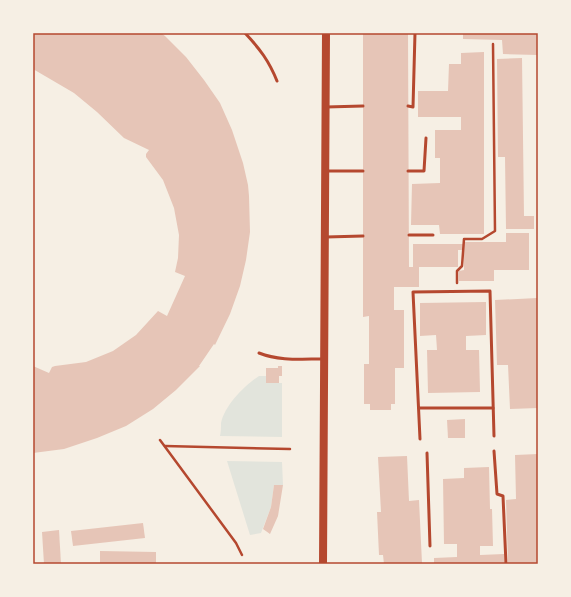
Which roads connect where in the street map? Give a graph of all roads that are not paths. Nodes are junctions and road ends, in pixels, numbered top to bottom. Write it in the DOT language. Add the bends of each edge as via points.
graph roads {
  1 [pos="245,33"];
  2 [pos="326,33"];
  3 [pos="415,33"];
  4 [pos="277,81"];
  5 [pos="326,106"];
  6 [pos="363,106"];
  7 [pos="408,106"];
  8 [pos="426,138"];
  9 [pos="326,171"];
  10 [pos="363,171"];
  11 [pos="408,171"];
  12 [pos="409,235"];
  13 [pos="433,235"];
  14 [pos="326,236"];
  15 [pos="363,236"];
  16 [pos="259,353"];
  17 [pos="324,359"];
  18 [pos="419,408"];
  19 [pos="493,408"];
  20 [pos="494,436"];
  21 [pos="420,439"];
  22 [pos="494,451"];
  23 [pos="427,453"];
  24 [pos="430,546"];
  25 [pos="323,564"];
  26 [pos="506,564"];
  1 -- 4 [label="lane" via="260,49"];
  2 -- 5 [label="main road"];
  3 -- 7 [label="lane" via="413,106"];
  5 -- 6 [label="lane"];
  5 -- 9 [label="main road"];
  8 -- 11 [label="lane" via="424,171"];
  9 -- 10 [label="lane"];
  9 -- 14 [label="main road"];
  12 -- 13 [label="lane"];
  14 -- 15 [label="lane"];
  14 -- 17 [label="main road"];
  16 -- 17 [label="lane" via="282,359"];
  17 -- 25 [label="main road"];
  18 -- 19 [label="lane"];
  18 -- 19 [label="lane" via="414,292 477,291 490,291"];
  18 -- 21 [label="lane"];
  19 -- 20 [label="lane"];
  22 -- 26 [label="lane" via="497,494 503,496"];
  23 -- 24 [label="lane"];
}
